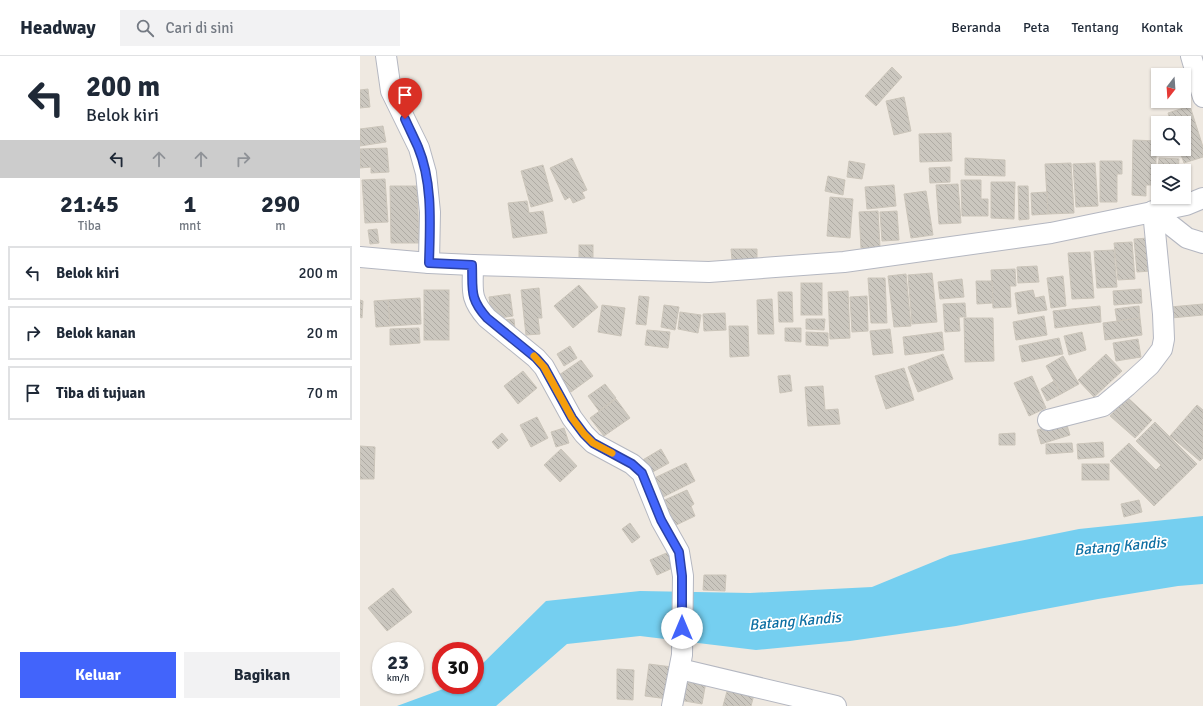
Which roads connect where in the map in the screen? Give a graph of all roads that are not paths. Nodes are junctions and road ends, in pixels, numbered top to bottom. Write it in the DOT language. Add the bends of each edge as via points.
graph roads {
  1 [pos="386,56"];
  2 [pos="1191,56"];
  3 [pos="1203,97"];
  4 [pos="1203,198"];
  5 [pos="1153,215"];
  6 [pos="1203,244"];
  7 [pos="360,257"];
  8 [pos="429,263"];
  9 [pos="472,265"];
  10 [pos="1048,420"];
  11 [pos="681,662"];
  12 [pos="672,706"];
  13 [pos="836,706"];
  1 -- 8 [label="street" via="391,91 419,148 426,173 430,212"];
  2 -- 3 [label="street"];
  4 -- 5 [label="street"];
  5 -- 6 [label="street" via="1187,238"];
  5 -- 9 [label="street" via="1051,234 844,262 709,272"];
  5 -- 10 [label="street" via="1164,314 1162,349 1150,365 1103,406"];
  7 -- 8 [label="street"];
  8 -- 9 [label="street"];
  9 -- 11 [label="street" via="473,296 481,312 544,367 572,418 584,434 593,443 632,464 642,473 661,520 679,552 682,576"];
  11 -- 12 [label="street"];
  11 -- 13 [label="street"];
}
